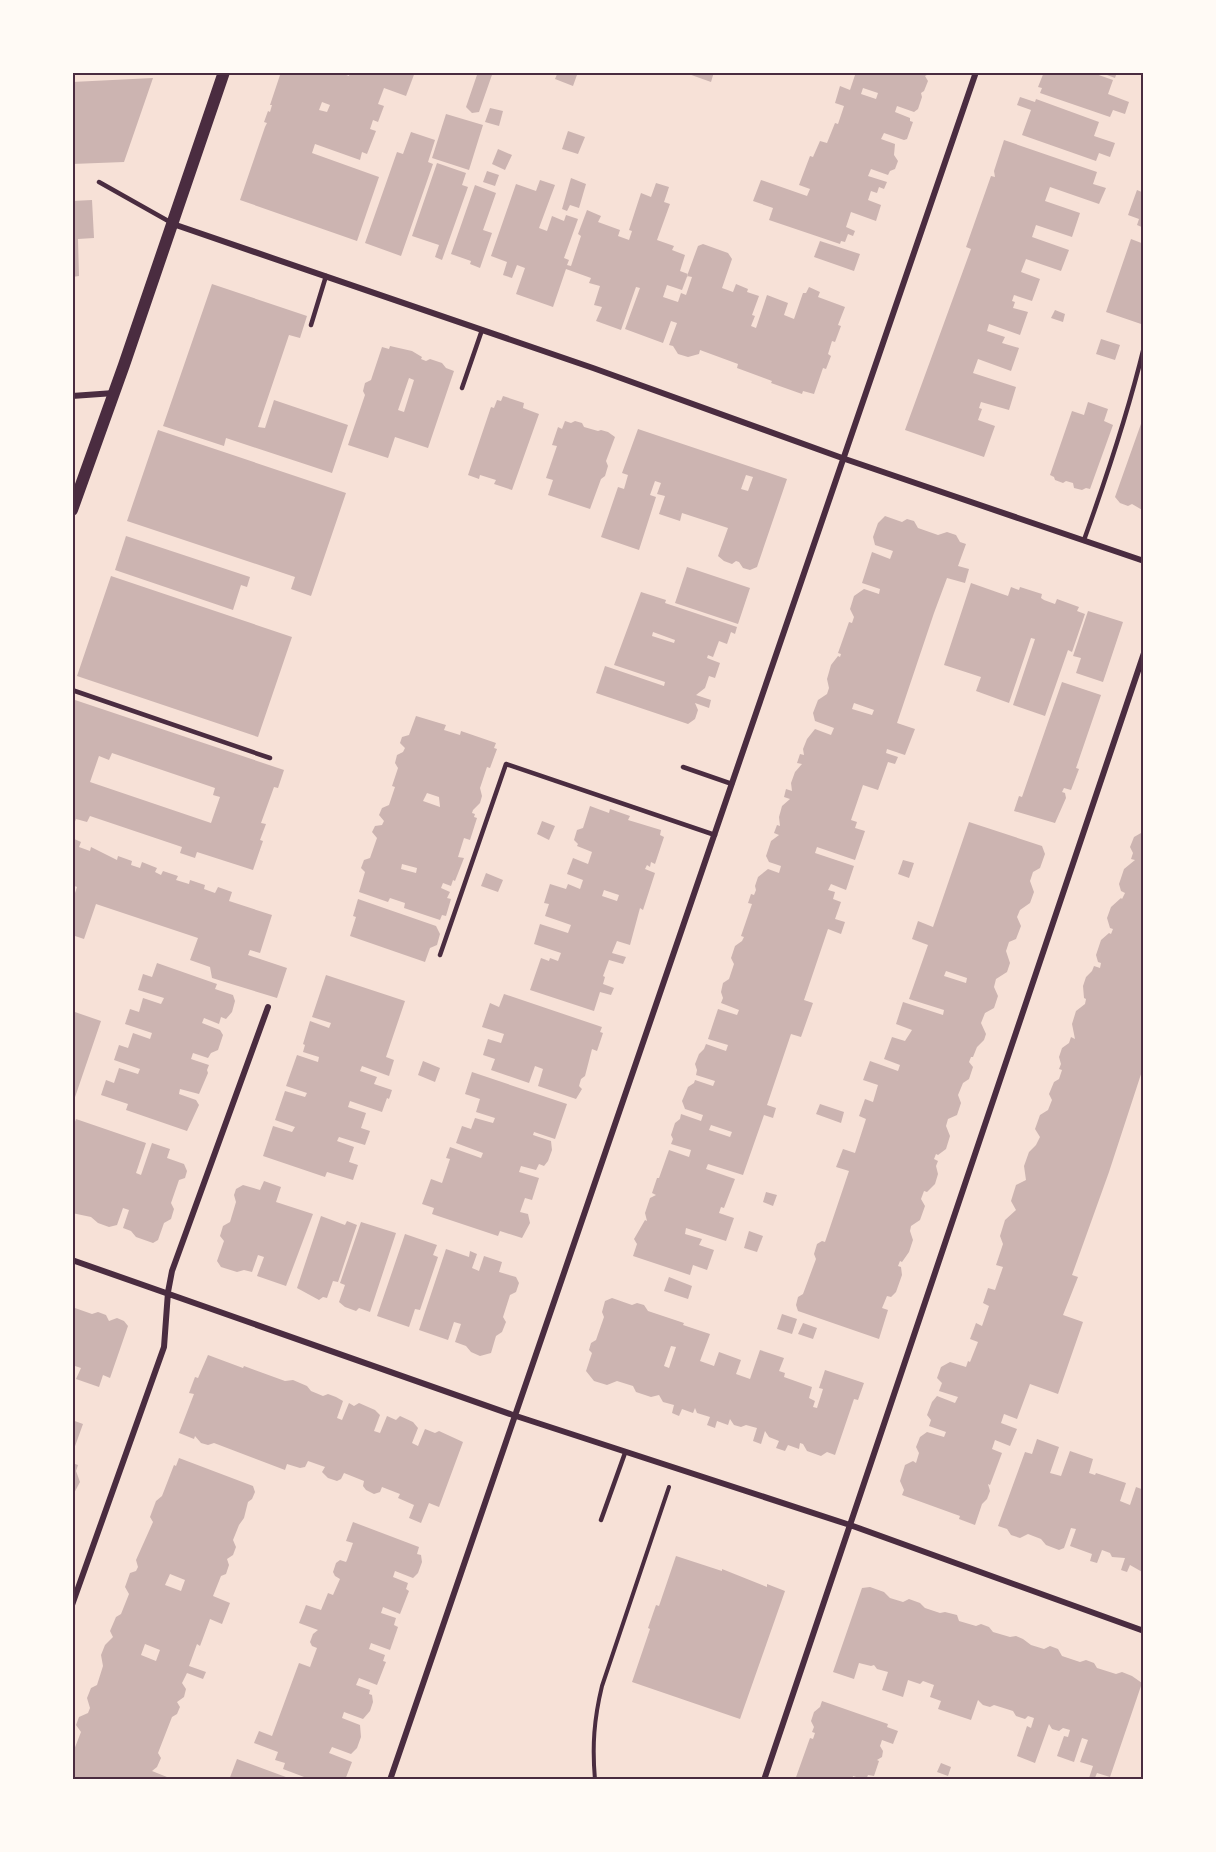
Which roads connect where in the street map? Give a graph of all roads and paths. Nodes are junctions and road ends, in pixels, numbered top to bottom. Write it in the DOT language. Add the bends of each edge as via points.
graph roads {
  1 [pos="224,72"];
  2 [pos="976,72"];
  3 [pos="99,182"];
  4 [pos="173,224"];
  5 [pos="326,276"];
  6 [pos="311,326"];
  7 [pos="482,330"];
  8 [pos="1144,347"];
  9 [pos="462,388"];
  10 [pos="114,393"];
  11 [pos="72,396"];
  12 [pos="845,459"];
  13 [pos="72,510"];
  14 [pos="1084,540"];
  15 [pos="1144,561"];
  16 [pos="1144,653"];
  17 [pos="72,690"];
  18 [pos="270,758"];
  19 [pos="683,767"];
  20 [pos="732,783"];
  21 [pos="715,835"];
  22 [pos="440,955"];
  23 [pos="268,1007"];
  24 [pos="72,1260"];
  25 [pos="168,1292"];
  26 [pos="513,1415"];
  27 [pos="625,1453"];
  28 [pos="675,1469"];
  29 [pos="601,1520"];
  30 [pos="850,1525"];
  31 [pos="72,1605"];
  32 [pos="1144,1631"];
  33 [pos="390,1780"];
  34 [pos="595,1780"];
  35 [pos="764,1780"];
  1 -- 4 [label="main road"];
  2 -- 12 [label="street"];
  3 -- 4 [label="lane"];
  4 -- 5 [label="street"];
  4 -- 10 [label="main road"];
  5 -- 6 [label="lane"];
  5 -- 7 [label="street"];
  7 -- 9 [label="lane"];
  7 -- 12 [label="street"];
  8 -- 14 [label="lane" via="1107,477"];
  10 -- 11 [label="street"];
  10 -- 13 [label="main road"];
  12 -- 14 [label="street"];
  12 -- 20 [label="street"];
  14 -- 15 [label="street"];
  16 -- 30 [label="street"];
  17 -- 18 [label="lane"];
  19 -- 20 [label="lane"];
  20 -- 21 [label="street"];
  21 -- 22 [label="lane" via="506,764"];
  21 -- 26 [label="street"];
  23 -- 25 [label="street" via="172,1271"];
  24 -- 25 [label="street"];
  25 -- 26 [label="street"];
  25 -- 31 [label="street" via="164,1347"];
  26 -- 27 [label="street"];
  26 -- 33 [label="street"];
  27 -- 28 [label="street"];
  27 -- 29 [label="lane"];
  28 -- 30 [label="street"];
  28 -- 34 [label="path" via="602,1686 592,1747"];
  30 -- 32 [label="street"];
  30 -- 35 [label="street"];
}
